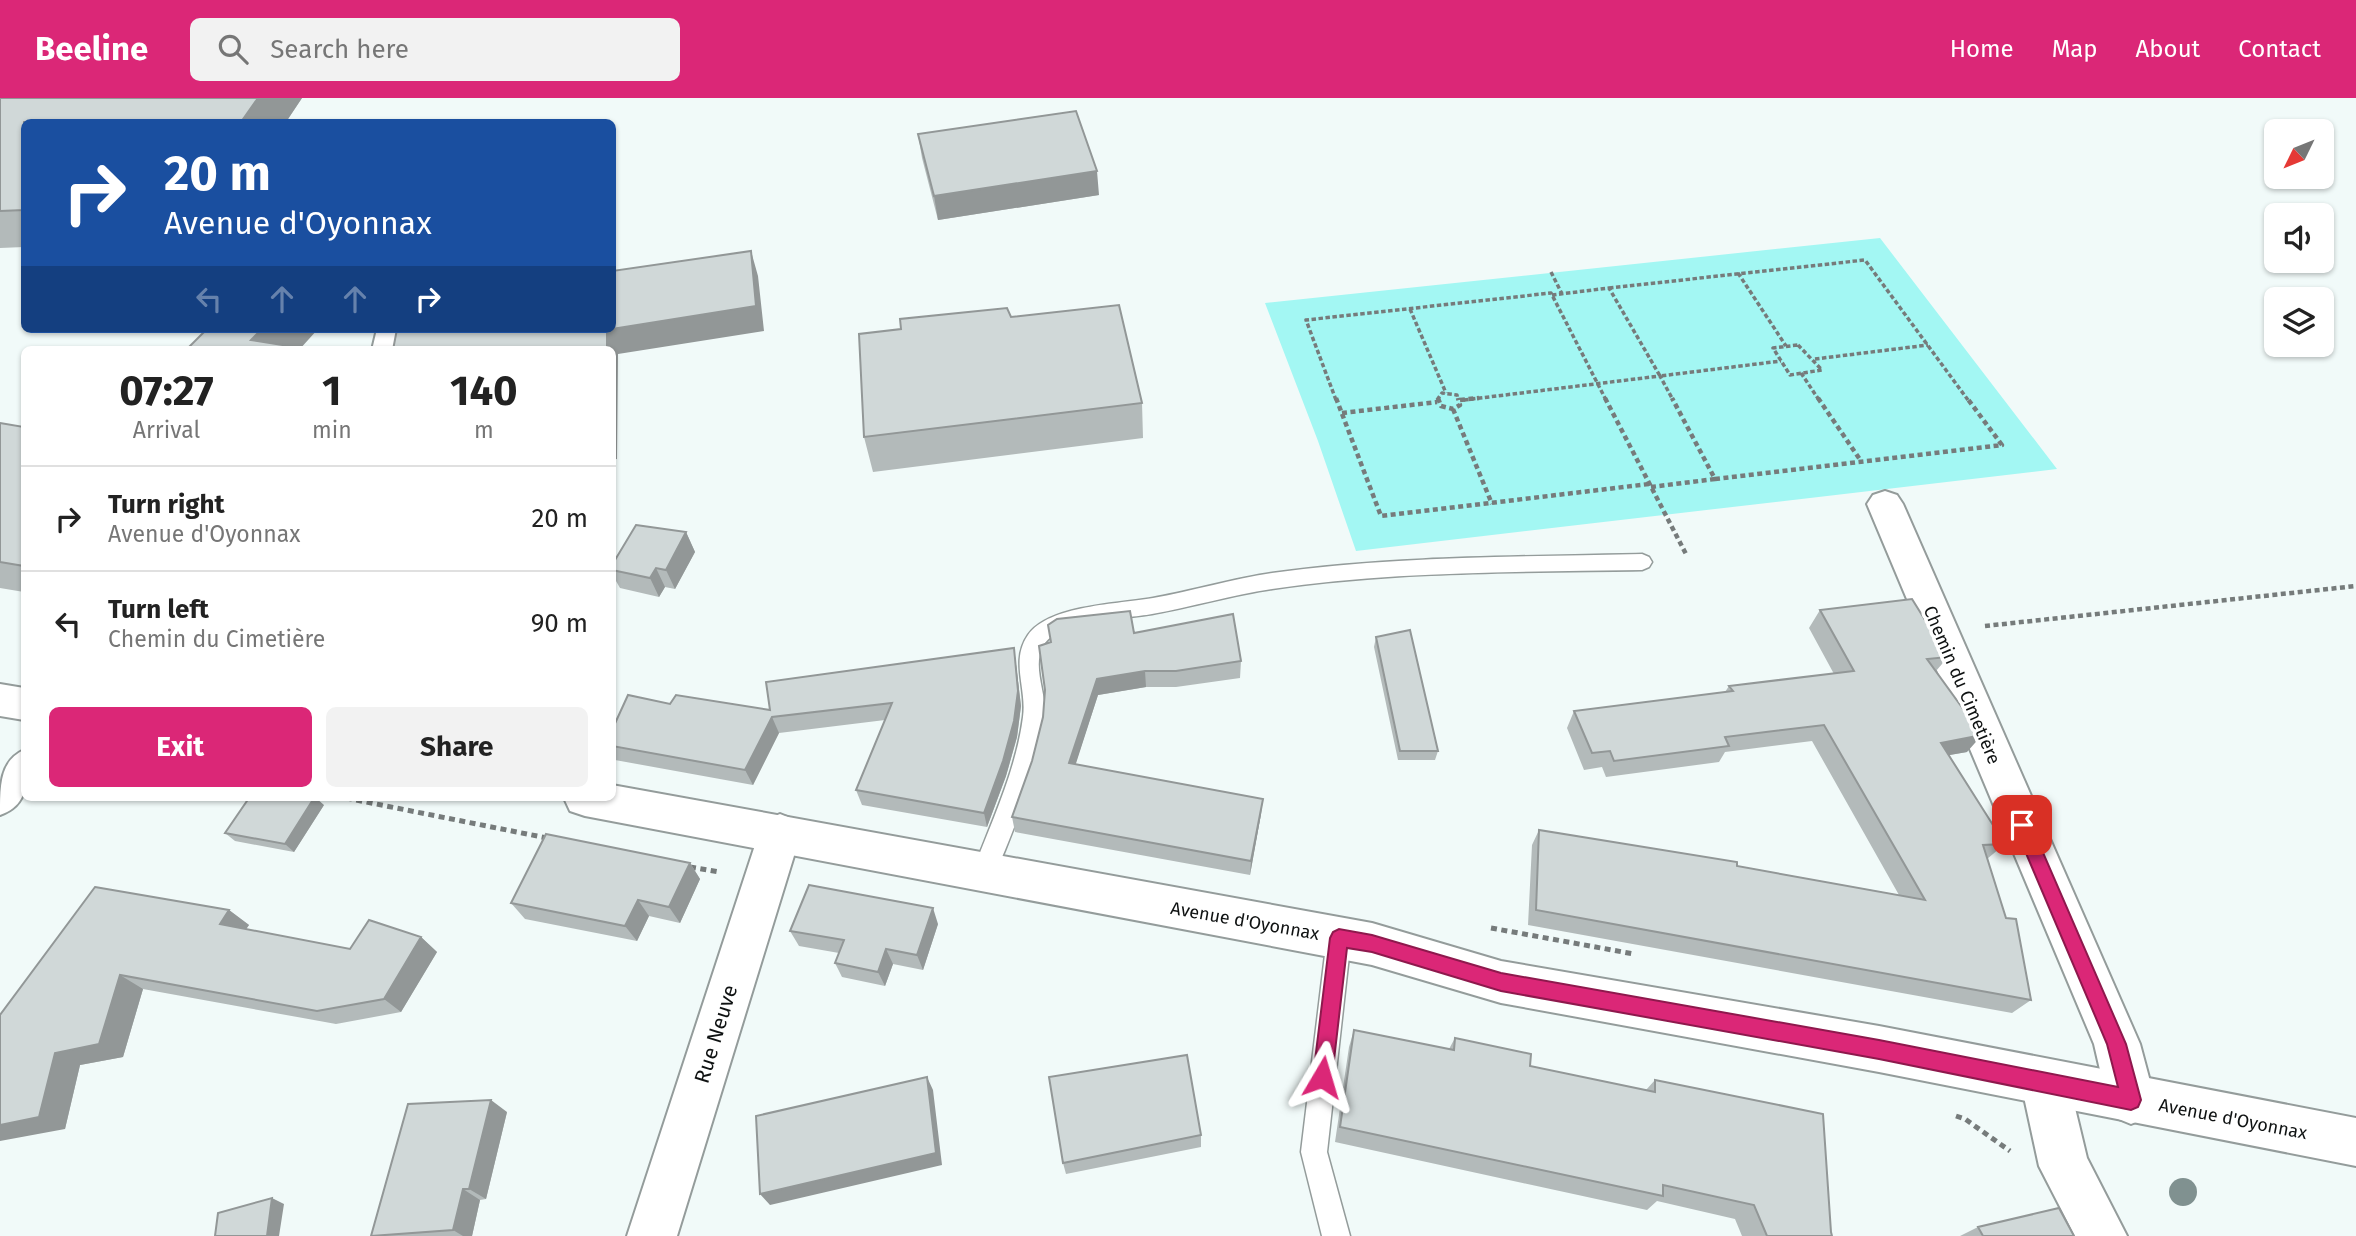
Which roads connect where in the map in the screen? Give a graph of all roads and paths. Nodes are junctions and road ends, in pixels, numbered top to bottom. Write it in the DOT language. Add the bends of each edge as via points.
graph roads {
  1 [pos="1551,272"];
  2 [pos="1738,273"];
  3 [pos="1609,288"];
  4 [pos="1562,294"];
  5 [pos="1552,295"];
  6 [pos="1410,309"];
  7 [pos="1928,345"];
  8 [pos="1786,346"];
  9 [pos="1815,359"];
  10 [pos="1781,361"];
  11 [pos="1801,373"];
  12 [pos="1660,376"];
  13 [pos="1597,384"];
  14 [pos="1446,393"];
  15 [pos="1460,400"];
  16 [pos="1437,402"];
  17 [pos="1453,409"];
  18 [pos="1342,414"];
  19 [pos="1861,461"];
  20 [pos="1715,479"];
  21 [pos="1650,485"];
  22 [pos="1492,504"];
  23 [pos="1886,520"];
  24 [pos="1687,556"];
  25 [pos="1642,562"];
  26 [pos="2356,586"];
  27 [pos="1939,631"];
  28 [pos="0,699"];
  29 [pos="21,703"];
  30 [pos="21,771"];
  31 [pos="0,797"];
  32 [pos="602,801"];
  33 [pos="780,833"];
  34 [pos="984,873"];
  35 [pos="1339,938"];
  36 [pos="2045,1083"];
  37 [pos="2131,1100"];
  38 [pos="2356,1142"];
  39 [pos="652,1236"];
  40 [pos="1336,1236"];
  41 [pos="2102,1236"];
  1 -- 4 [label="path"];
  2 -- 3 [label="path"];
  2 -- 7 [label="path" via="1865,260"];
  2 -- 8 [label="path"];
  3 -- 4 [label="path"];
  3 -- 12 [label="path"];
  4 -- 5 [label="path"];
  5 -- 6 [label="path"];
  5 -- 13 [label="path"];
  6 -- 14 [label="path"];
  6 -- 18 [label="path" via="1306,320"];
  7 -- 9 [label="path"];
  7 -- 19 [label="path" via="2002,445"];
  8 -- 9 [label="path" via="1798,345"];
  8 -- 10 [label="path" via="1773,348"];
  9 -- 11 [label="path" via="1822,370"];
  10 -- 11 [label="path" via="1790,375"];
  10 -- 12 [label="path"];
  11 -- 19 [label="path"];
  12 -- 13 [label="path"];
  12 -- 20 [label="path"];
  13 -- 15 [label="path"];
  13 -- 21 [label="path"];
  14 -- 15 [label="path"];
  14 -- 16 [label="path"];
  15 -- 17 [label="path"];
  16 -- 17 [label="path"];
  16 -- 18 [label="path"];
  17 -- 22 [label="path"];
  18 -- 22 [label="path" via="1381,516"];
  19 -- 20 [label="path"];
  20 -- 21 [label="path"];
  21 -- 22 [label="path"];
  21 -- 24 [label="path"];
  23 -- 27 [label="main road, Chemin du Cimetière"];
  25 -- 34 [label="lane" via="1501,563 1312,577 1219,590 1052,627 1036,639 1029,658 1034,713 1028,745"];
  26 -- 27 [label="path"];
  27 -- 37 [label="main road, Chemin du Cimetière" via="2116,1044"];
  28 -- 29 [label="main road"];
  30 -- 31 [label="main road"];
  32 -- 33 [label="main road, Avenue d'Oyonnax"];
  33 -- 34 [label="main road, Avenue d'Oyonnax"];
  33 -- 39 [label="main road, Rue Neuve"];
  34 -- 35 [label="main road, Avenue d'Oyonnax"];
  35 -- 36 [label="main road, Avenue d'Oyonnax" via="1501,982"];
  35 -- 40 [label="lane" via="1314,1152"];
  36 -- 37 [label="main road, Avenue d'Oyonnax"];
  36 -- 41 [label="main road" via="2064,1166"];
  37 -- 38 [label="main road, Avenue d'Oyonnax"];
}
